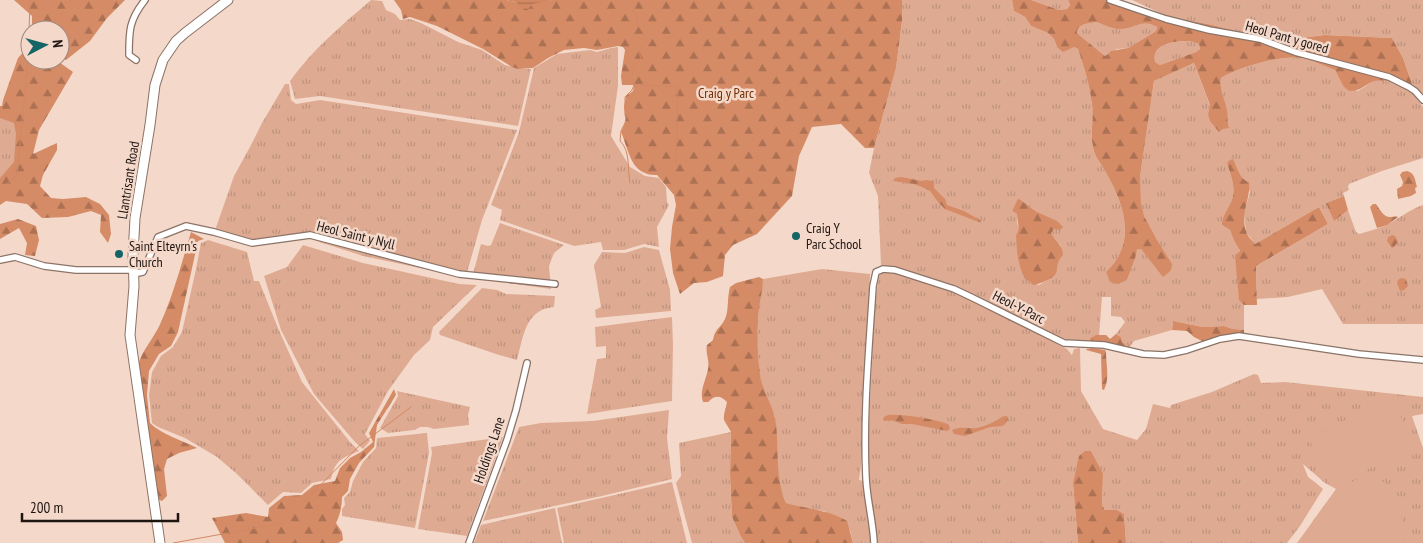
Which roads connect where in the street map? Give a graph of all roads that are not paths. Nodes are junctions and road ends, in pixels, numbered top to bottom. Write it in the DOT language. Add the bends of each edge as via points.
graph roads {
  1 [pos="145,0"];
  2 [pos="228,0"];
  3 [pos="1110,0"];
  4 [pos="136,60"];
  5 [pos="1423,100"];
  6 [pos="0,260"];
  7 [pos="134,270"];
  8 [pos="555,284"];
  9 [pos="1423,360"];
  10 [pos="527,363"];
  11 [pos="160,543"];
  12 [pos="468,543"];
  13 [pos="874,543"];
  1 -- 4 [label="street" via="129,30 129,55"];
  2 -- 7 [label="main road, Llantrisant Road" via="176,41 158,72 135,218"];
  3 -- 5 [label="street, Heol Pant y gored" via="1166,19 1260,39 1295,52 1389,77 1415,91"];
  6 -- 7 [label="street" via="15,257 44,266 76,270"];
  7 -- 8 [label="street, Heol Saint y Nyll" via="143,272 158,238 186,226 252,243 310,235 458,274"];
  7 -- 11 [label="main road, Llantrisant Road" via="130,335"];
  9 -- 13 [label="street, Heol-Y-Parc" via="1239,336 1162,355 1100,345 1064,344 954,289 895,270 879,270 873,286 866,385 866,480"];
  10 -- 12 [label="street, Holdings Lane" via="507,440"];
}
